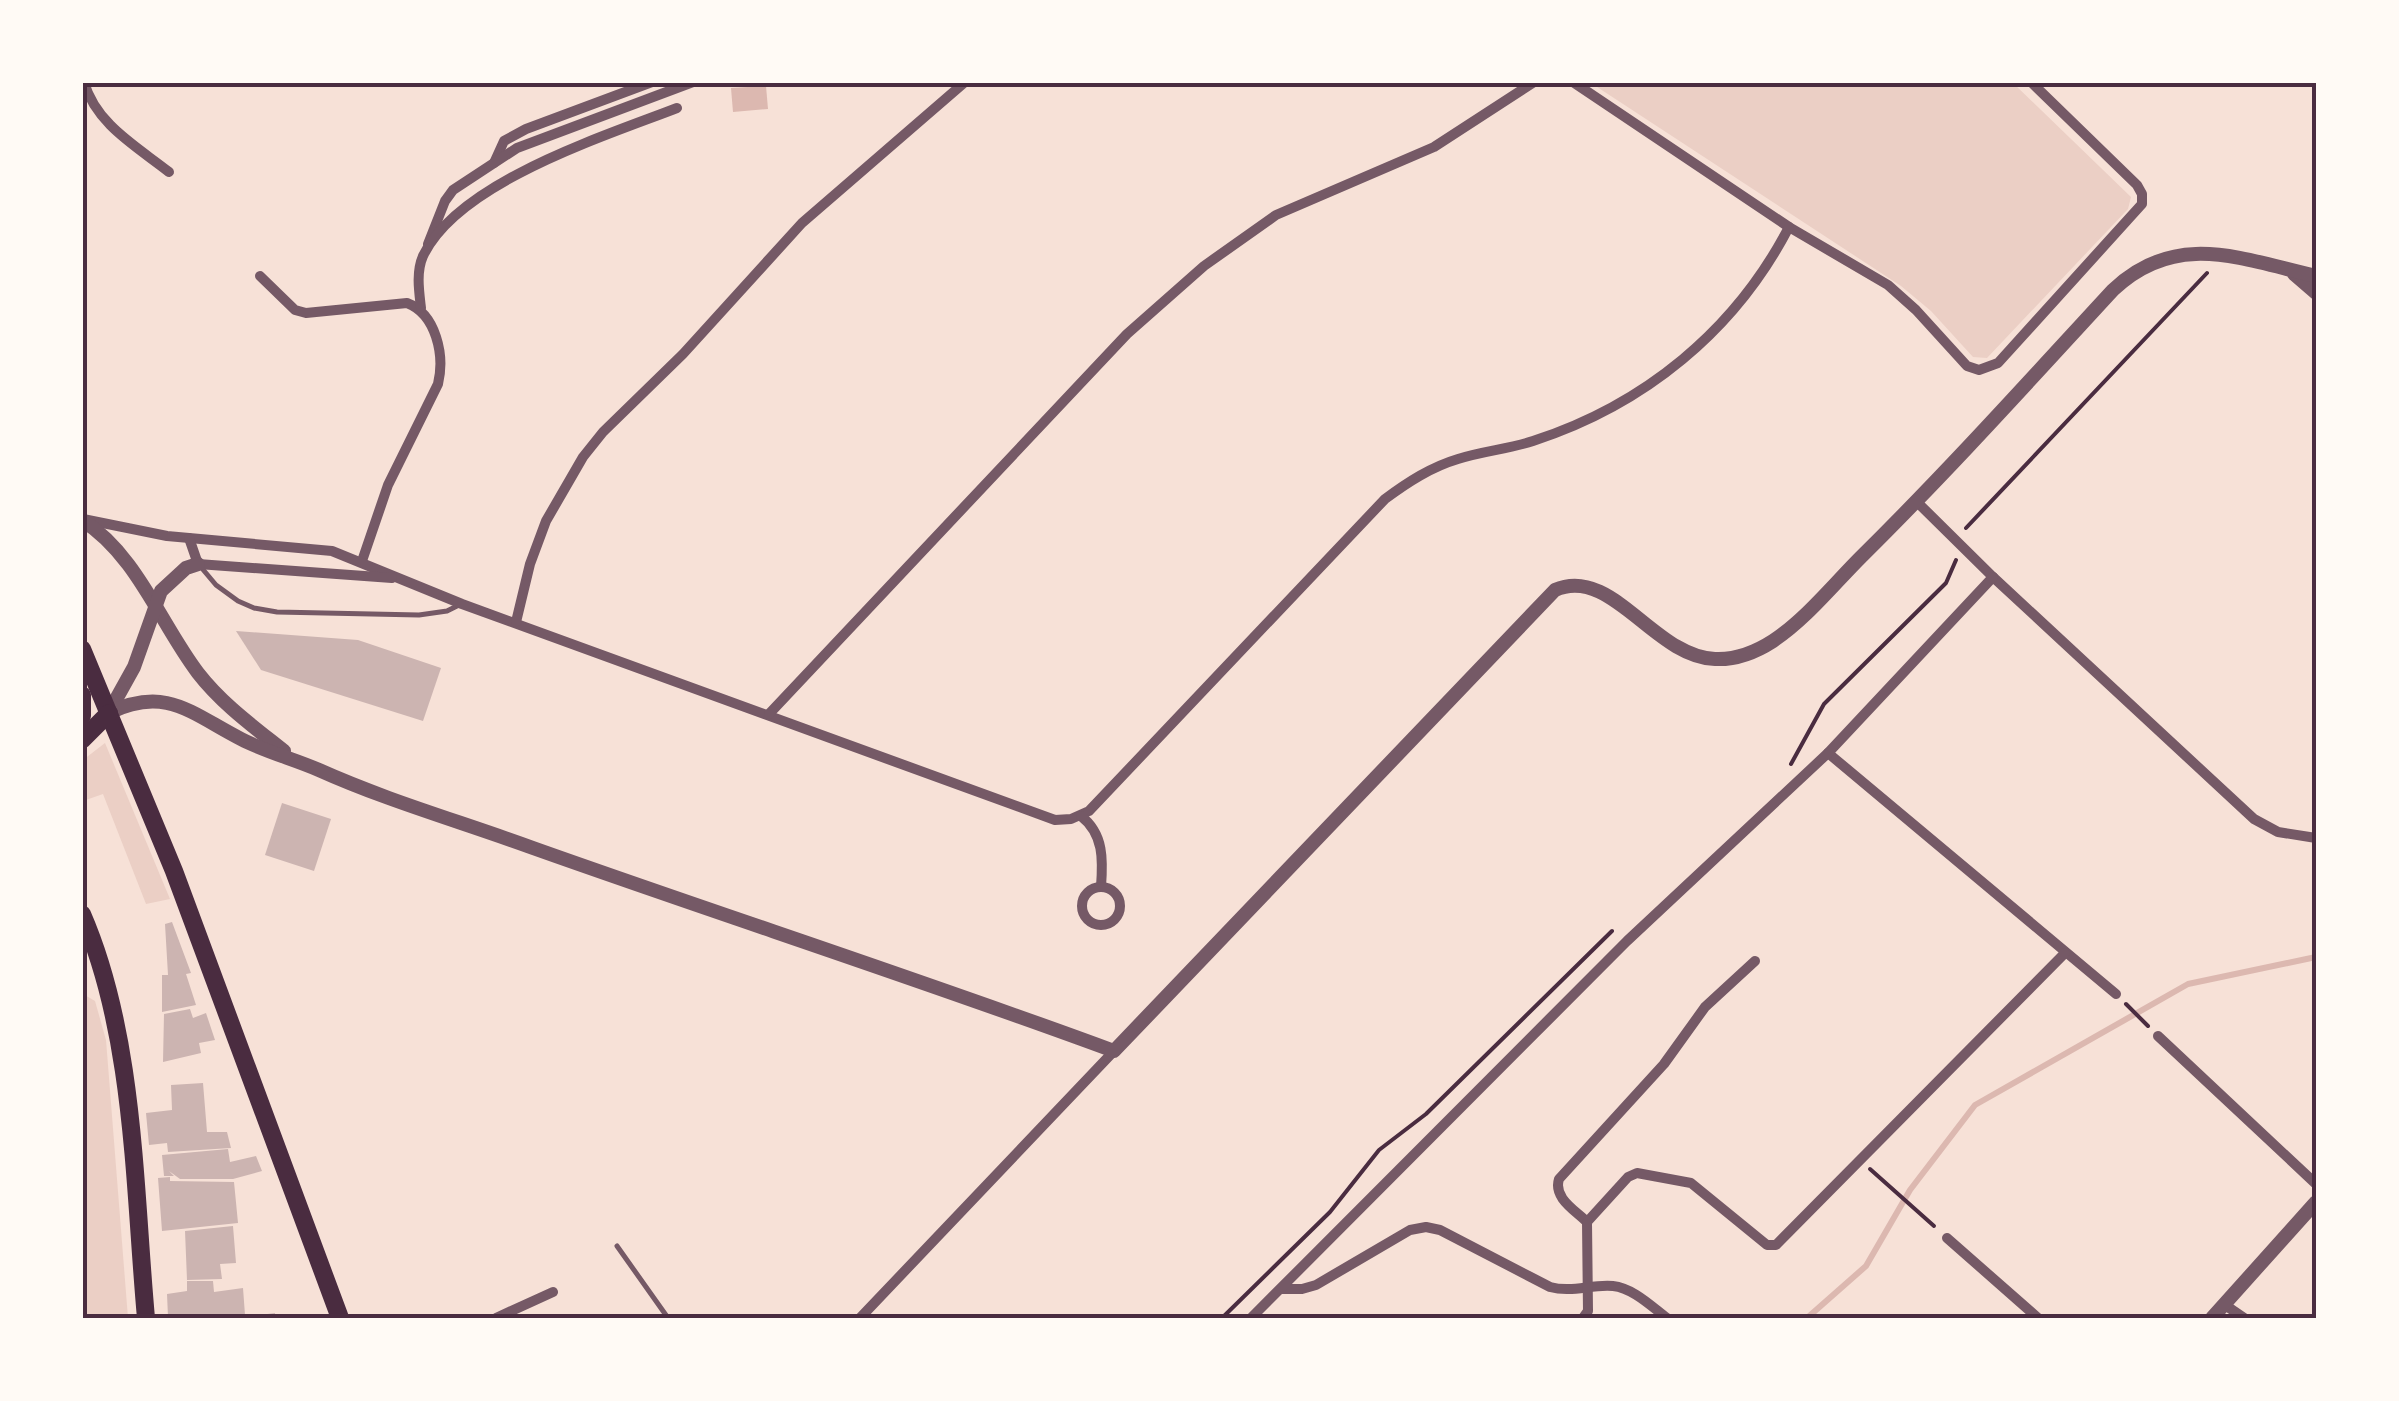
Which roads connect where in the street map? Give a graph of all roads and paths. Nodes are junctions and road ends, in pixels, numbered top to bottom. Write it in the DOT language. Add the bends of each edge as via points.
graph roads {
  1 [pos="84,82"];
  2 [pos="652,82"];
  3 [pos="693,82"];
  4 [pos="965,82"];
  5 [pos="1534,82"];
  6 [pos="1573,82"];
  7 [pos="2033,83"];
  8 [pos="677,108"];
  9 [pos="493,164"];
  10 [pos="169,172"];
  11 [pos="1790,227"];
  12 [pos="423,256"];
  13 [pos="2210,270"];
  14 [pos="2290,270"];
  15 [pos="260,276"];
  16 [pos="2316,276"];
  17 [pos="2316,293"];
  18 [pos="421,308"];
  19 [pos="1917,502"];
  20 [pos="82,519"];
  21 [pos="189,538"];
  22 [pos="1960,542"];
  23 [pos="362,561"];
  24 [pos="198,564"];
  25 [pos="1994,577"];
  26 [pos="398,578"];
  27 [pos="462,604"];
  28 [pos="156,606"];
  29 [pos="516,622"];
  30 [pos="82,650"];
  31 [pos="82,695"];
  32 [pos="769,714"];
  33 [pos="82,716"];
  34 [pos="112,720"];
  35 [pos="82,740"];
  36 [pos="1828,753"];
  37 [pos="297,760"];
  38 [pos="1790,766"];
  39 [pos="1081,816"];
  40 [pos="2316,838"];
  41 [pos="1101,887"];
  42 [pos="82,914"];
  43 [pos="1620,923"];
  44 [pos="2066,953"];
  45 [pos="1755,961"];
  46 [pos="2116,994"];
  47 [pos="2158,1036"];
  48 [pos="1114,1051"];
  49 [pos="1868,1167"];
  50 [pos="2316,1184"];
  51 [pos="2316,1202"];
  52 [pos="1588,1222"];
  53 [pos="1944,1236"];
  54 [pos="617,1246"];
  55 [pos="1589,1287"];
  56 [pos="1282,1289"];
  57 [pos="553,1292"];
  58 [pos="2225,1305"];
  59 [pos="146,1318"];
  60 [pos="340,1318"];
  61 [pos="496,1318"];
  62 [pos="668,1318"];
  63 [pos="860,1318"];
  64 [pos="1222,1318"];
  65 [pos="1251,1318"];
  66 [pos="1584,1318"];
  67 [pos="1668,1318"];
  68 [pos="2038,1318"];
  69 [pos="2212,1318"];
  70 [pos="2244,1318"];
  1 -- 10 [label="street" via="102,119"];
  2 -- 9 [label="street" via="526,129 504,141"];
  3 -- 9 [label="street" via="539,139"];
  4 -- 29 [label="street" via="811,214 603,432 546,521"];
  5 -- 32 [label="street" via="1434,148 1276,215 1204,266 1127,334"];
  6 -- 11 [label="street"];
  7 -- 11 [label="street" via="2136,185 2142,204 1998,363 1979,370 1966,366 1902,296"];
  8 -- 12 [label="street" via="525,171 455,214"];
  9 -- 12 [label="street" via="445,200"];
  11 -- 39 [label="street" via="1728,316 1663,377 1578,425 1459,458 1385,499"];
  12 -- 18 [label="street"];
  13 -- 22 [label="path" via="1965,529"];
  14 -- 16 [label="street"];
  14 -- 17 [label="street"];
  14 -- 19 [label="street" via="2190,254 2144,265 2113,290"];
  15 -- 18 [label="street" via="306,314 407,303"];
  18 -- 23 [label="street" via="439,349 438,384 388,486"];
  19 -- 22 [label="street"];
  19 -- 48 [label="street" via="1793,625 1734,658 1675,648 1596,588 1555,590"];
  20 -- 21 [label="street"];
  20 -- 28 [label="street" via="111,542"];
  21 -- 23 [label="street" via="332,551"];
  21 -- 24 [label="street"];
  22 -- 25 [label="street"];
  22 -- 38 [label="path" via="1946,583 1824,704"];
  23 -- 26 [label="street"];
  24 -- 26 [label="street"];
  24 -- 27 [label="lane" via="216,585 254,608 419,615"];
  24 -- 28 [label="street" via="168,582"];
  25 -- 36 [label="street"];
  25 -- 40 [label="street" via="2254,819 2278,832"];
  26 -- 27 [label="street"];
  27 -- 29 [label="street"];
  28 -- 34 [label="street"];
  28 -- 37 [label="street" via="214,692"];
  29 -- 32 [label="street"];
  30 -- 34 [label="main road"];
  31 -- 33 [label="main road"];
  32 -- 39 [label="street" via="1055,820"];
  34 -- 35 [label="main road"];
  34 -- 37 [label="street" via="130,702 166,701"];
  34 -- 60 [label="main road"];
  36 -- 44 [label="street"];
  36 -- 56 [label="street" via="1627,941"];
  37 -- 48 [label="street"];
  39 -- 41 [label="street" via="1099,838"];
  42 -- 59 [label="main road" via="121,1045"];
  43 -- 64 [label="path" via="1426,1114 1379,1150 1330,1212"];
  44 -- 46 [label="street"];
  44 -- 52 [label="street" via="1783,1242 1767,1245 1691,1183 1637,1173"];
  45 -- 52 [label="street" via="1705,1007 1664,1064 1559,1178 1559,1196"];
  46 -- 47 [label="path"];
  47 -- 50 [label="street"];
  48 -- 63 [label="street"];
  49 -- 53 [label="path"];
  51 -- 58 [label="street"];
  52 -- 55 [label="street"];
  53 -- 68 [label="street"];
  54 -- 62 [label="lane"];
  55 -- 56 [label="street" via="1550,1287 1426,1227 1316,1284"];
  55 -- 66 [label="street"];
  55 -- 67 [label="street" via="1623,1289"];
  56 -- 65 [label="street"];
  57 -- 61 [label="street"];
  58 -- 69 [label="street"];
  58 -- 70 [label="street"];
}
